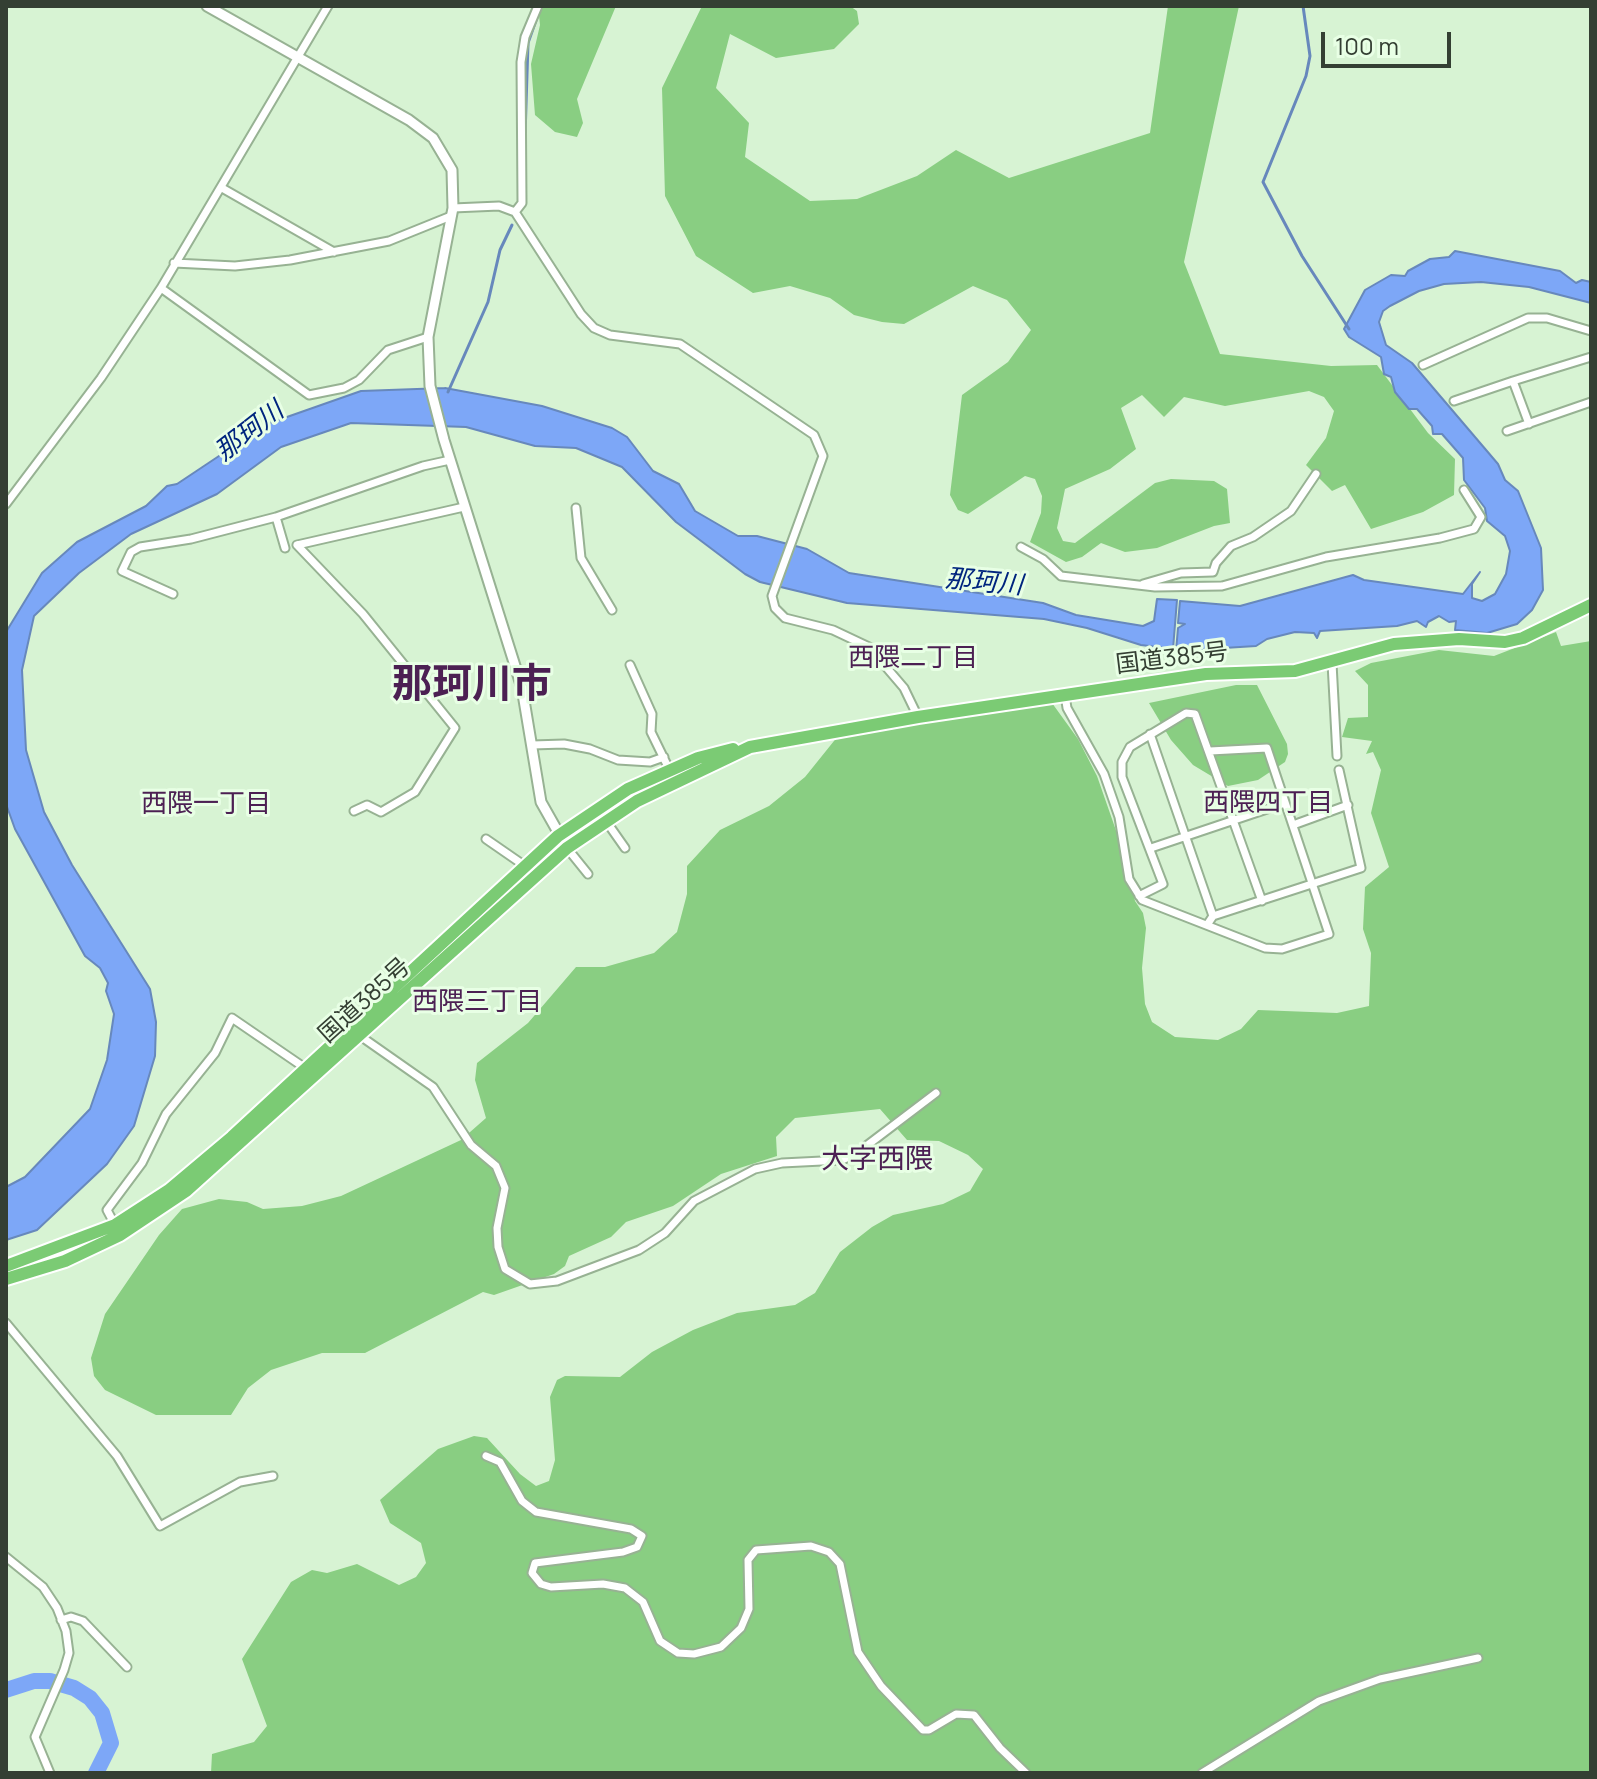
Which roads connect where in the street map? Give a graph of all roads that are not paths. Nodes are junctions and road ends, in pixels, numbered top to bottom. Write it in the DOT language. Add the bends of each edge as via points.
graph roads {
  1 [pos="207,6"];
  2 [pos="328,6"];
  3 [pos="538,6"];
  4 [pos="300,56"];
  5 [pos="222,188"];
  6 [pos="452,212"];
  7 [pos="515,212"];
  8 [pos="335,252"];
  9 [pos="174,263"];
  10 [pos="161,288"];
  11 [pos="1591,331"];
  12 [pos="428,337"];
  13 [pos="1591,357"];
  14 [pos="1423,365"];
  15 [pos="1513,381"];
  16 [pos="1454,401"];
  17 [pos="1591,402"];
  18 [pos="1529,424"];
  19 [pos="1507,431"];
  20 [pos="450,460"];
  21 [pos="1316,474"];
  22 [pos="1464,490"];
  23 [pos="6,504"];
  24 [pos="464,507"];
  25 [pos="576,508"];
  26 [pos="276,517"];
  27 [pos="1021,547"];
  28 [pos="285,548"];
  29 [pos="1141,585"];
  30 [pos="173,594"];
  31 [pos="1591,605"];
  32 [pos="612,610"];
  33 [pos="1332,663"];
  34 [pos="630,665"];
  35 [pos="1065,695"];
  36 [pos="918,717"];
  37 [pos="1150,734"];
  38 [pos="532,745"];
  39 [pos="1210,751"];
  40 [pos="1337,756"];
  41 [pos="669,770"];
  42 [pos="1339,770"];
  43 [pos="1285,803"];
  44 [pos="1348,805"];
  45 [pos="354,811"];
  46 [pos="605,819"];
  47 [pos="1234,820"];
  48 [pos="1293,825"];
  49 [pos="558,836"];
  50 [pos="1186,836"];
  51 [pos="486,839"];
  52 [pos="567,848"];
  53 [pos="625,848"];
  54 [pos="1151,848"];
  55 [pos="525,866"];
  56 [pos="588,874"];
  57 [pos="1312,886"];
  58 [pos="1139,896"];
  59 [pos="1262,901"];
  60 [pos="1213,916"];
  61 [pos="1207,925"];
  62 [pos="354,1031"];
  63 [pos="305,1068"];
  64 [pos="936,1093"];
  65 [pos="115,1225"];
  66 [pos="6,1266"];
  67 [pos="6,1279"];
  68 [pos="6,1323"];
  69 [pos="486,1456"];
  70 [pos="273,1476"];
  71 [pos="6,1557"];
  72 [pos="61,1620"];
  73 [pos="1478,1658"];
  74 [pos="127,1667"];
  75 [pos="50,1773"];
  76 [pos="1026,1773"];
  77 [pos="1202,1773"];
  1 -- 4 [label="street"];
  2 -- 4 [label="street"];
  3 -- 7 [label="street" via="521,62 522,203"];
  4 -- 5 [label="street"];
  4 -- 6 [label="street" via="433,138 452,170"];
  5 -- 8 [label="street"];
  5 -- 9 [label="street"];
  6 -- 7 [label="street" via="499,206"];
  6 -- 8 [label="street" via="389,241"];
  6 -- 12 [label="street"];
  7 -- 36 [label="street" via="594,328 680,344 814,435 823,456 772,596 775,608 785,618 833,630 869,647 904,688"];
  8 -- 9 [label="street" via="235,266"];
  9 -- 10 [label="street"];
  10 -- 12 [label="street" via="309,395 344,388 388,350"];
  10 -- 23 [label="street"];
  11 -- 14 [label="street" via="1528,318"];
  12 -- 20 [label="street" via="430,386"];
  13 -- 15 [label="street"];
  15 -- 16 [label="street"];
  15 -- 18 [label="street"];
  17 -- 18 [label="street"];
  18 -- 19 [label="street"];
  20 -- 24 [label="street"];
  20 -- 26 [label="street"];
  21 -- 29 [label="street" via="1291,511 1231,546 1213,572 1181,573"];
  22 -- 29 [label="street" via="1481,517 1474,529 1326,557 1222,586"];
  24 -- 38 [label="street" via="522,688"];
  24 -- 45 [label="street" via="297,545 363,614 455,728 415,792 381,812 367,805"];
  25 -- 32 [label="street" via="581,558"];
  26 -- 28 [label="street"];
  26 -- 30 [label="street" via="131,552 122,571"];
  27 -- 29 [label="street" via="1061,576"];
  31 -- 33 [label="highway, 国道385号" via="1523,638 1394,644"];
  33 -- 35 [label="highway, 国道385号" via="1295,671 1206,674"];
  33 -- 40 [label="street"];
  34 -- 41 [label="street"];
  35 -- 36 [label="highway, 国道385号"];
  35 -- 58 [label="street" via="1104,774 1119,817 1129,879"];
  36 -- 41 [label="highway, 国道385号" via="750,747"];
  37 -- 39 [label="street" via="1186,713 1195,714"];
  37 -- 50 [label="street"];
  37 -- 54 [label="street" via="1130,747 1121,769"];
  38 -- 41 [label="street" via="577,746"];
  38 -- 49 [label="street" via="541,802"];
  39 -- 43 [label="street" via="1267,748"];
  39 -- 47 [label="street"];
  41 -- 46 [label="highway, 国道385号"];
  41 -- 49 [label="highway, 国道385号" via="628,789"];
  42 -- 44 [label="street"];
  43 -- 47 [label="street"];
  43 -- 48 [label="street"];
  44 -- 48 [label="street"];
  44 -- 57 [label="street" via="1361,868"];
  46 -- 52 [label="highway, 国道385号"];
  46 -- 53 [label="street"];
  47 -- 50 [label="street"];
  47 -- 59 [label="street"];
  48 -- 57 [label="street"];
  49 -- 52 [label="street"];
  49 -- 55 [label="highway, 国道385号"];
  50 -- 54 [label="street"];
  50 -- 60 [label="street"];
  51 -- 55 [label="street"];
  52 -- 56 [label="street"];
  52 -- 62 [label="highway, 国道385号"];
  54 -- 58 [label="street" via="1163,884"];
  55 -- 62 [label="highway, 国道385号"];
  57 -- 59 [label="street"];
  57 -- 61 [label="street" via="1329,934 1274,950"];
  58 -- 61 [label="street"];
  59 -- 60 [label="street"];
  60 -- 61 [label="street"];
  62 -- 63 [label="highway, 国道385号"];
  62 -- 64 [label="street" via="433,1087 471,1145 496,1166 505,1188 498,1247 505,1269 530,1284 557,1281 639,1250 665,1233 694,1201 755,1169 850,1156"];
  62 -- 67 [label="highway, 国道385号" via="240,1144 165,1206 65,1261"];
  63 -- 65 [label="highway, 国道385号" via="187,1176"];
  63 -- 65 [label="street" via="232,1018 215,1053 166,1114 142,1163 107,1210"];
  65 -- 66 [label="highway, 国道385号"];
  68 -- 70 [label="street" via="98,1430 160,1526 240,1482"];
  69 -- 76 [label="street" via="500,1462 522,1501 536,1512 631,1529 642,1536 637,1547 623,1552 535,1563 532,1573 551,1587 625,1588 643,1602 660,1641 678,1653 721,1647 741,1628 749,1609 748,1560 756,1550 811,1546 829,1552 840,1564 858,1652 881,1686 923,1730 956,1714 974,1715"];
  71 -- 72 [label="street" via="43,1587"];
  72 -- 74 [label="street" via="83,1621"];
  72 -- 75 [label="street" via="69,1653 35,1737"];
  73 -- 77 [label="street" via="1380,1679 1319,1701"];
}
